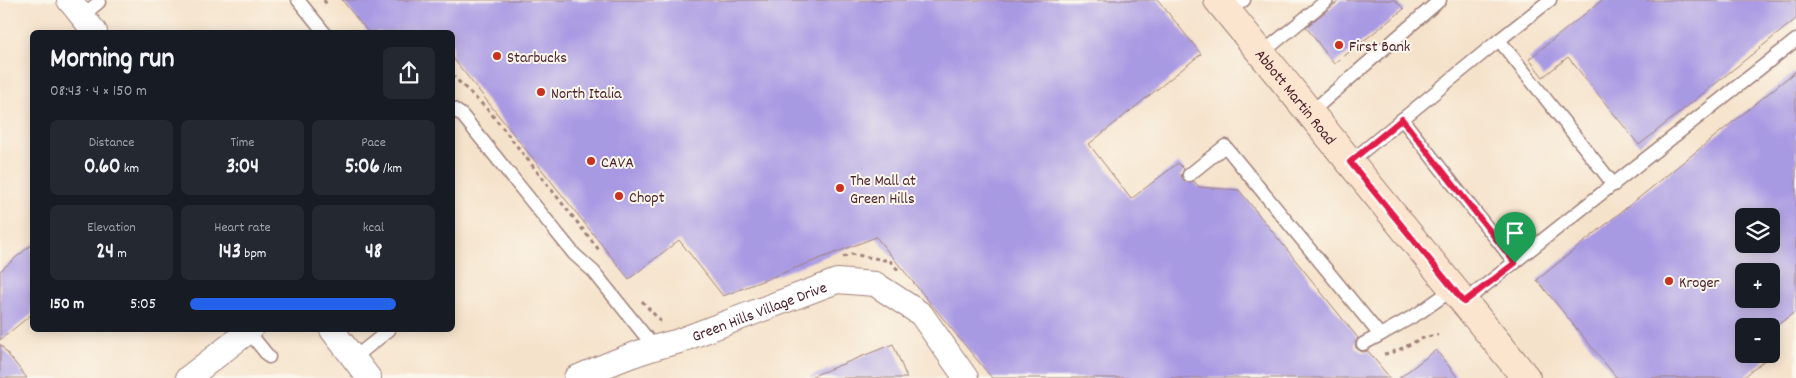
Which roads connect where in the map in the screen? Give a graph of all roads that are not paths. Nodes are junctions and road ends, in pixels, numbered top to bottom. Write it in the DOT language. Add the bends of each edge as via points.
graph roads {
  1 [pos="298,0"];
  2 [pos="1327,0"];
  3 [pos="1440,0"];
  4 [pos="1550,0"];
  5 [pos="1230,4"];
  6 [pos="1534,5"];
  7 [pos="322,30"];
  8 [pos="1499,40"];
  9 [pos="1796,40"];
  10 [pos="1262,53"];
  11 [pos="455,110"];
  12 [pos="1310,113"];
  13 [pos="1402,119"];
  14 [pos="1350,162"];
  15 [pos="1189,175"];
  16 [pos="1614,185"];
  17 [pos="1515,263"];
  18 [pos="1459,296"];
  19 [pos="248,332"];
  20 [pos="250,332"];
  21 [pos="334,332"];
  22 [pos="386,332"];
  23 [pos="1380,335"];
  24 [pos="1363,344"];
  25 [pos="654,347"];
  26 [pos="269,357"];
  27 [pos="354,358"];
  28 [pos="196,376"];
  29 [pos="369,378"];
  30 [pos="576,378"];
  31 [pos="966,378"];
  32 [pos="1526,378"];
  1 -- 7 [label="lane"];
  2 -- 10 [label="lane"];
  3 -- 12 [label="lane"];
  4 -- 6 [label="lane"];
  5 -- 10 [label="main road, Abbott Martin Road"];
  6 -- 8 [label="lane"];
  8 -- 13 [label="lane"];
  8 -- 16 [label="lane"];
  9 -- 16 [label="lane"];
  10 -- 12 [label="main road, Abbott Martin Road"];
  11 -- 25 [label="lane"];
  12 -- 14 [label="main road, Abbott Martin Road"];
  13 -- 14 [label="lane"];
  13 -- 17 [label="lane"];
  14 -- 18 [label="main road, Abbott Martin Road"];
  15 -- 23 [label="lane" via="1225,146"];
  16 -- 17 [label="lane"];
  17 -- 18 [label="lane"];
  18 -- 23 [label="lane" via="1418,313"];
  18 -- 32 [label="main road, Abbott Martin Road"];
  19 -- 28 [label="street"];
  20 -- 26 [label="lane"];
  21 -- 27 [label="street"];
  22 -- 27 [label="lane"];
  23 -- 24 [label="lane"];
  25 -- 30 [label="street, Green Hills Village Drive"];
  25 -- 31 [label="street, Green Hills Village Drive" via="676,342 837,280 875,284 921,314"];
  27 -- 29 [label="street"];
}
